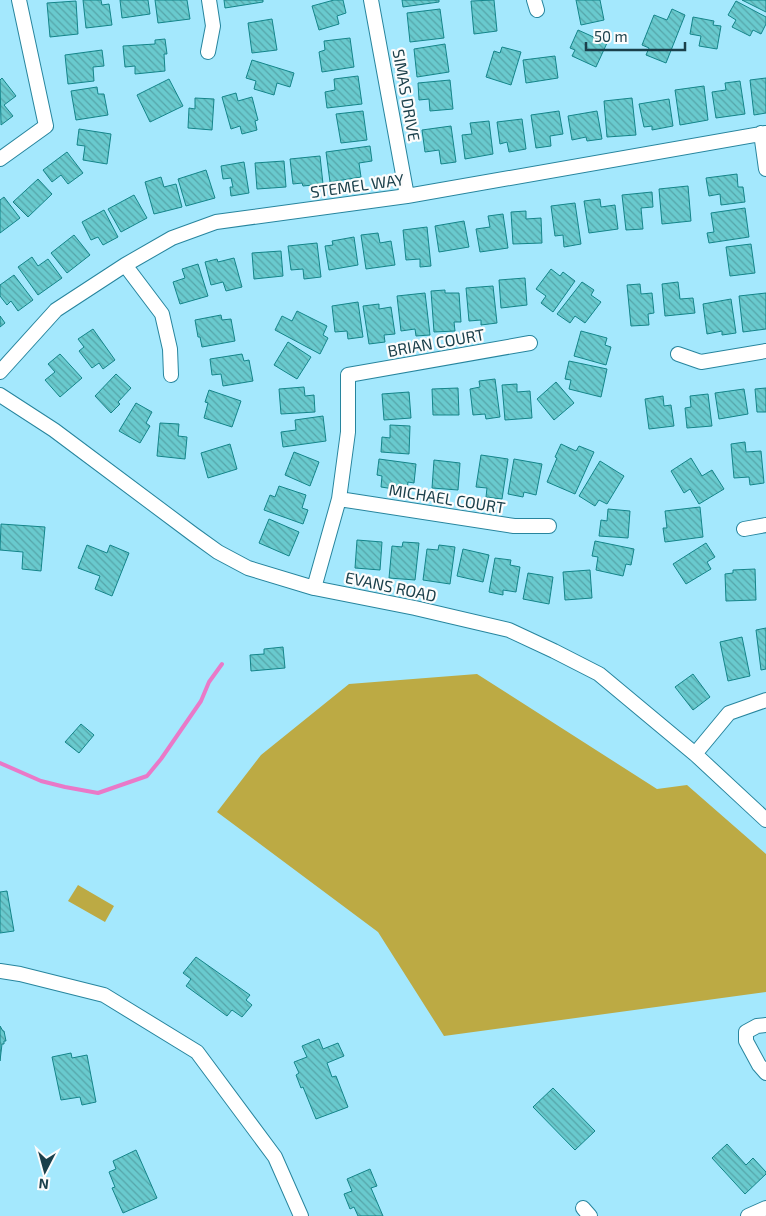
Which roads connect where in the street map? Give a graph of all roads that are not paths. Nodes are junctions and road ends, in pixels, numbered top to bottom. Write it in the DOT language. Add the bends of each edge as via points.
graph roads {
  1 [pos="19,0"];
  2 [pos="208,0"];
  3 [pos="371,0"];
  4 [pos="208,52"];
  5 [pos="764,133"];
  6 [pos="0,159"];
  7 [pos="766,169"];
  8 [pos="407,196"];
  9 [pos="125,265"];
  10 [pos="530,343"];
  11 [pos="766,351"];
  12 [pos="678,354"];
  13 [pos="0,372"];
  14 [pos="171,375"];
  15 [pos="0,395"];
  16 [pos="339,499"];
  17 [pos="766,525"];
  18 [pos="549,526"];
  19 [pos="744,529"];
  20 [pos="314,588"];
  21 [pos="766,700"];
  22 [pos="695,754"];
  23 [pos="766,820"];
  24 [pos="0,971"];
  25 [pos="766,1026"];
  26 [pos="766,1073"];
  27 [pos="766,1208"];
  28 [pos="302,1216"];
  29 [pos="748,1216"];
  1 -- 6 [label="street" via="46,126"];
  2 -- 4 [label="street" via="213,26"];
  3 -- 8 [label="street, SIMAS DRIVE"];
  5 -- 7 [label="street"];
  5 -- 8 [label="street, STEMEL WAY"];
  8 -- 9 [label="street, STEMEL WAY" via="216,222 172,238"];
  9 -- 13 [label="street, STEMEL WAY" via="56,310"];
  9 -- 14 [label="street" via="162,314 170,349"];
  10 -- 16 [label="street, BRIAN COURT" via="348,375 348,432"];
  11 -- 12 [label="street" via="701,362"];
  15 -- 20 [label="street, EVANS ROAD" via="54,430 218,552 248,568"];
  16 -- 18 [label="street, MICHAEL COURT" via="514,526"];
  16 -- 20 [label="street"];
  17 -- 19 [label="street"];
  20 -- 22 [label="street, EVANS ROAD" via="509,630 599,674"];
  21 -- 22 [label="street" via="729,712"];
  22 -- 23 [label="street, EVANS ROAD"];
  24 -- 28 [label="street" via="104,995 197,1052 275,1157"];
  25 -- 26 [label="street" via="757,1026 746,1032 746,1040"];
  27 -- 29 [label="street"];
}
